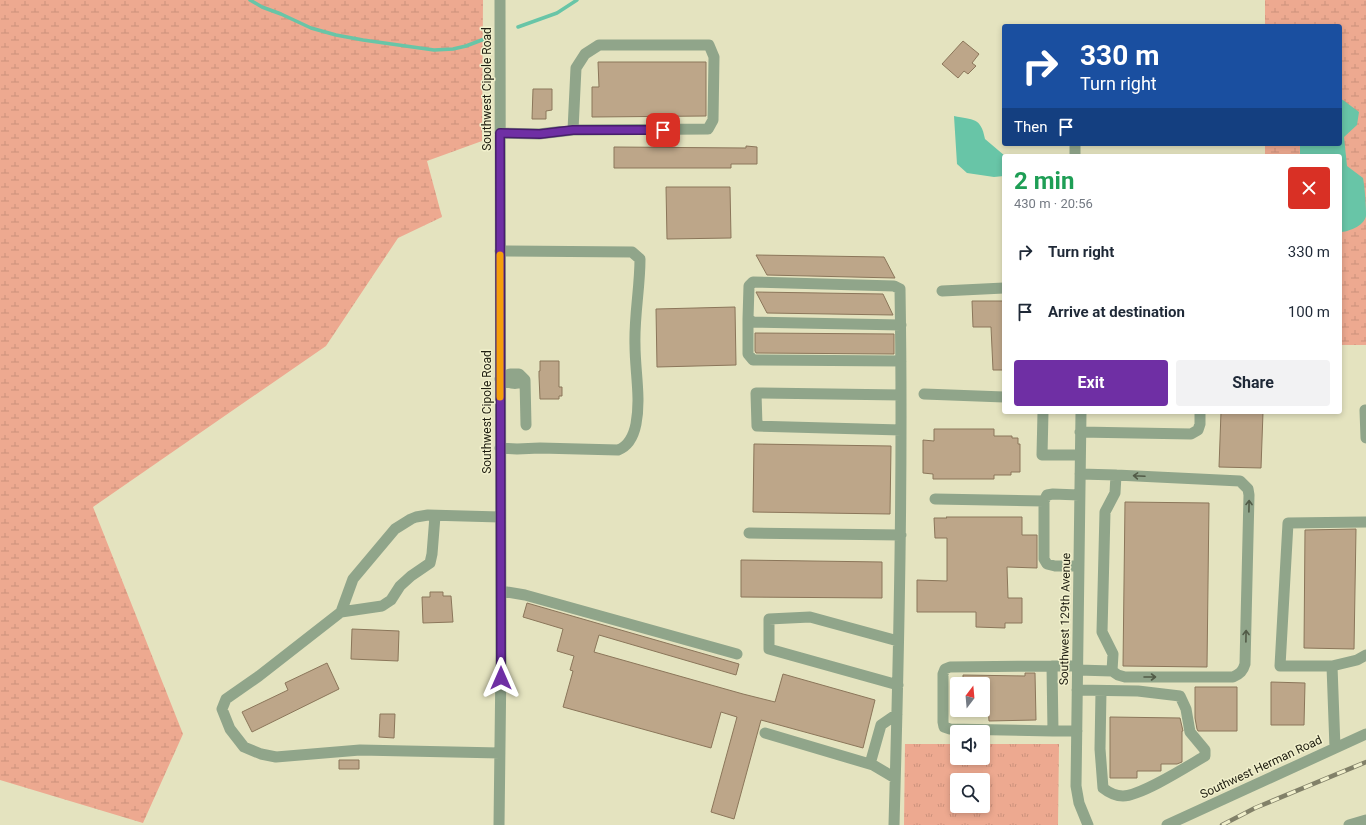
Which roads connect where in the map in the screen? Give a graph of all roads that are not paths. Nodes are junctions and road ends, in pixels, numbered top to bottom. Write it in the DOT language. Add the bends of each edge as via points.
graph roads {
  1 [pos="500,0"];
  2 [pos="573,130"];
  3 [pos="500,133"];
  4 [pos="500,251"];
  5 [pos="1002,288"];
  6 [pos="942,291"];
  7 [pos="748,320"];
  8 [pos="901,325"];
  9 [pos="901,361"];
  10 [pos="500,379"];
  11 [pos="924,394"];
  12 [pos="900,395"];
  13 [pos="1002,397"];
  14 [pos="1365,410"];
  15 [pos="1043,414"];
  16 [pos="1081,414"];
  17 [pos="1200,414"];
  18 [pos="526,425"];
  19 [pos="901,430"];
  20 [pos="1080,432"];
  21 [pos="1366,438"];
  22 [pos="500,448"];
  23 [pos="1080,455"];
  24 [pos="1080,474"];
  25 [pos="1116,475"];
  26 [pos="1080,495"];
  27 [pos="935,499"];
  28 [pos="1044,501"];
  29 [pos="436,516"];
  30 [pos="500,517"];
  31 [pos="1366,522"];
  32 [pos="749,533"];
  33 [pos="901,535"];
  34 [pos="1079,566"];
  35 [pos="501,591"];
  36 [pos="341,612"];
  37 [pos="898,641"];
  38 [pos="737,654"];
  39 [pos="1366,655"];
  40 [pos="1052,666"];
  41 [pos="1332,666"];
  42 [pos="1078,668"];
  43 [pos="1112,671"];
  44 [pos="898,685"];
  45 [pos="1077,690"];
  46 [pos="1101,691"];
  47 [pos="897,714"];
  48 [pos="1053,731"];
  49 [pos="1077,731"];
  50 [pos="765,733"];
  51 [pos="1366,734"];
  52 [pos="1335,748"];
  53 [pos="500,753"];
  54 [pos="870,764"];
  55 [pos="896,778"];
  56 [pos="1366,820"];
  57 [pos="500,825"];
  58 [pos="894,825"];
  59 [pos="1088,825"];
  60 [pos="1167,825"];
  61 [pos="1349,825"];
  1 -- 3 [label="street, Southwest Cipole Road"];
  2 -- 2 [label="street" via="708,129 713,120 714,56 709,45 599,45 585,54 576,68"];
  2 -- 3 [label="street" via="540,134"];
  3 -- 4 [label="street, Southwest Cipole Road"];
  4 -- 10 [label="street, Southwest Cipole Road"];
  4 -- 22 [label="street" via="632,252 640,259 640,279 635,344 638,402 636,424 624,448"];
  5 -- 6 [label="street"];
  7 -- 8 [label="street"];
  7 -- 8 [label="street" via="749,286 753,282 894,286 900,289"];
  7 -- 9 [label="street" via="748,354 753,360"];
  8 -- 9 [label="street"];
  9 -- 12 [label="street"];
  10 -- 18 [label="street" via="511,384 519,384 525,380"];
  10 -- 22 [label="street, Southwest Cipole Road"];
  11 -- 13 [label="street"];
  12 -- 19 [label="street"];
  12 -- 19 [label="street" via="756,393 757,426"];
  14 -- 21 [label="street"];
  15 -- 23 [label="street" via="1042,455"];
  16 -- 20 [label="street, Southwest 129th Avenue"];
  17 -- 20 [label="street" via="1198,430 1191,434"];
  19 -- 33 [label="street"];
  20 -- 23 [label="street, Southwest 129th Avenue"];
  22 -- 30 [label="street, Southwest Cipole Road"];
  23 -- 24 [label="street, Southwest 129th Avenue"];
  24 -- 25 [label="street"];
  24 -- 26 [label="street, Southwest 129th Avenue"];
  25 -- 43 [label="street" via="1115,493 1105,512 1102,632 1113,654"];
  43 -- 25 [label="street, one-way" via="1125,676 1233,677 1244,669 1249,495 1248,489 1240,481"];
  26 -- 28 [label="street" via="1053,494 1047,495"];
  26 -- 34 [label="street, Southwest 129th Avenue"];
  27 -- 28 [label="street"];
  28 -- 34 [label="street" via="1044,558 1047,564"];
  29 -- 30 [label="street"];
  29 -- 36 [label="street" via="416,517 395,530 353,579"];
  29 -- 36 [label="street" via="430,563 411,576 400,586 391,600 382,606"];
  30 -- 35 [label="street, Southwest Cipole Road"];
  31 -- 41 [label="street" via="1288,523 1280,666"];
  32 -- 33 [label="street"];
  33 -- 37 [label="street"];
  34 -- 42 [label="street, Southwest 129th Avenue"];
  35 -- 38 [label="street" via="525,595"];
  35 -- 53 [label="street, Southwest Cipole Road"];
  36 -- 53 [label="street" via="226,699 222,710 230,729 244,747 276,757 360,750"];
  37 -- 44 [label="street"];
  37 -- 44 [label="street" via="810,617 769,619 769,649"];
  39 -- 41 [label="street"];
  40 -- 42 [label="street"];
  40 -- 48 [label="street"];
  40 -- 48 [label="street" via="945,669 943,722 944,727 950,729"];
  41 -- 52 [label="street"];
  42 -- 43 [label="street"];
  42 -- 45 [label="street, Southwest 129th Avenue"];
  44 -- 47 [label="street"];
  45 -- 46 [label="street"];
  45 -- 49 [label="street, Southwest 129th Avenue"];
  46 -- 46 [label="street" via="1138,691 1180,696 1186,709 1190,732 1205,750 1205,756 1137,792 1123,796 1109,793 1103,788 1101,772"];
  47 -- 54 [label="street" via="881,725"];
  47 -- 55 [label="street"];
  48 -- 49 [label="street"];
  49 -- 59 [label="street, Southwest 129th Avenue" via="1076,786"];
  50 -- 54 [label="street"];
  51 -- 52 [label="street, Southwest Herman Road"];
  52 -- 60 [label="street, Southwest Herman Road"];
  53 -- 57 [label="street, Southwest Cipole Road"];
  54 -- 55 [label="street"];
  55 -- 58 [label="street"];
  56 -- 61 [label="street"];
}
